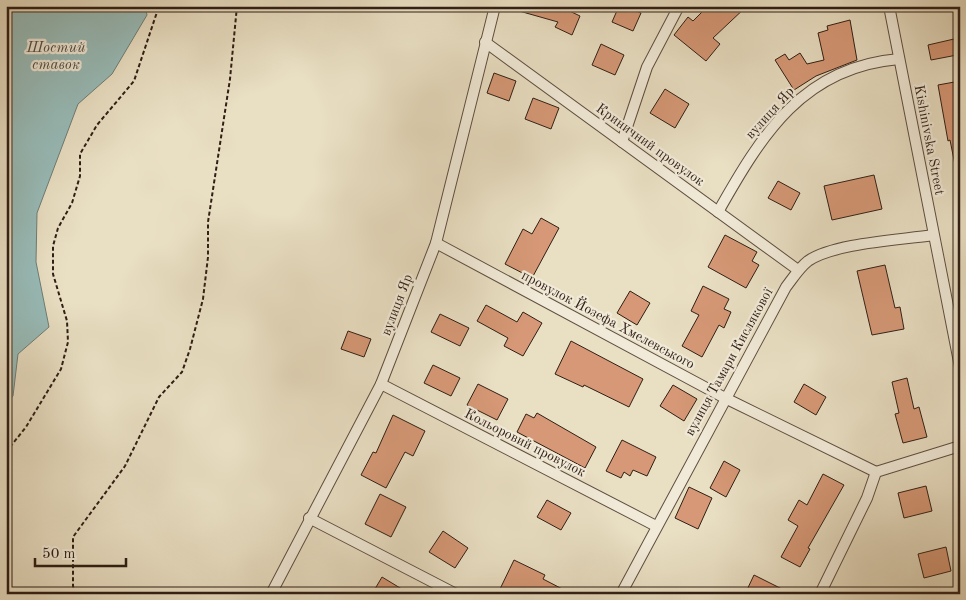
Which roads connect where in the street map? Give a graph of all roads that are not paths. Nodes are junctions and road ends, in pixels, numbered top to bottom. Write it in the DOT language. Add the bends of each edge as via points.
graph roads {
  1 [pos="495,6"];
  2 [pos="678,6"];
  3 [pos="889,6"];
  4 [pos="485,42"];
  5 [pos="899,59"];
  6 [pos="622,142"];
  7 [pos="718,212"];
  8 [pos="933,235"];
  9 [pos="436,243"];
  10 [pos="798,270"];
  11 [pos="960,366"];
  12 [pos="381,384"];
  13 [pos="725,398"];
  14 [pos="960,446"];
  15 [pos="876,472"];
  16 [pos="309,518"];
  17 [pos="656,526"];
  18 [pos="271,594"];
  19 [pos="456,594"];
  20 [pos="621,594"];
  21 [pos="820,594"];
  1 -- 4 [label="street, вулиця Яр"];
  2 -- 6 [label="street" via="646,67"];
  3 -- 5 [label="street, Kishinivska Street"];
  4 -- 6 [label="street, Криничний провулок"];
  4 -- 9 [label="street, вулиця Яр"];
  5 -- 7 [label="street, вулиця Яр" via="857,66 809,90 768,133"];
  5 -- 8 [label="street, Kishinivska Street"];
  6 -- 7 [label="street, Криничний провулок"];
  7 -- 10 [label="street, Криничний провулок"];
  8 -- 10 [label="street, вулиця Тамари Кислякової" via="832,252 810,260"];
  8 -- 11 [label="street, Kishinivska Street"];
  9 -- 12 [label="street, вулиця Яр"];
  9 -- 13 [label="street, провулок Йозефа Хмелевського"];
  10 -- 13 [label="street, вулиця Тамари Кислякової"];
  12 -- 16 [label="street, вулиця Яр"];
  12 -- 17 [label="street, Кольоровий провулок"];
  13 -- 15 [label="street, провулок Йозефа Хмелевського"];
  13 -- 17 [label="street, вулиця Тамари Кислякової"];
  14 -- 15 [label="street"];
  15 -- 21 [label="street" via="867,498"];
  16 -- 18 [label="street, вулиця Яр"];
  16 -- 19 [label="street"];
  17 -- 20 [label="street, вулиця Тамари Кислякової"];
}
